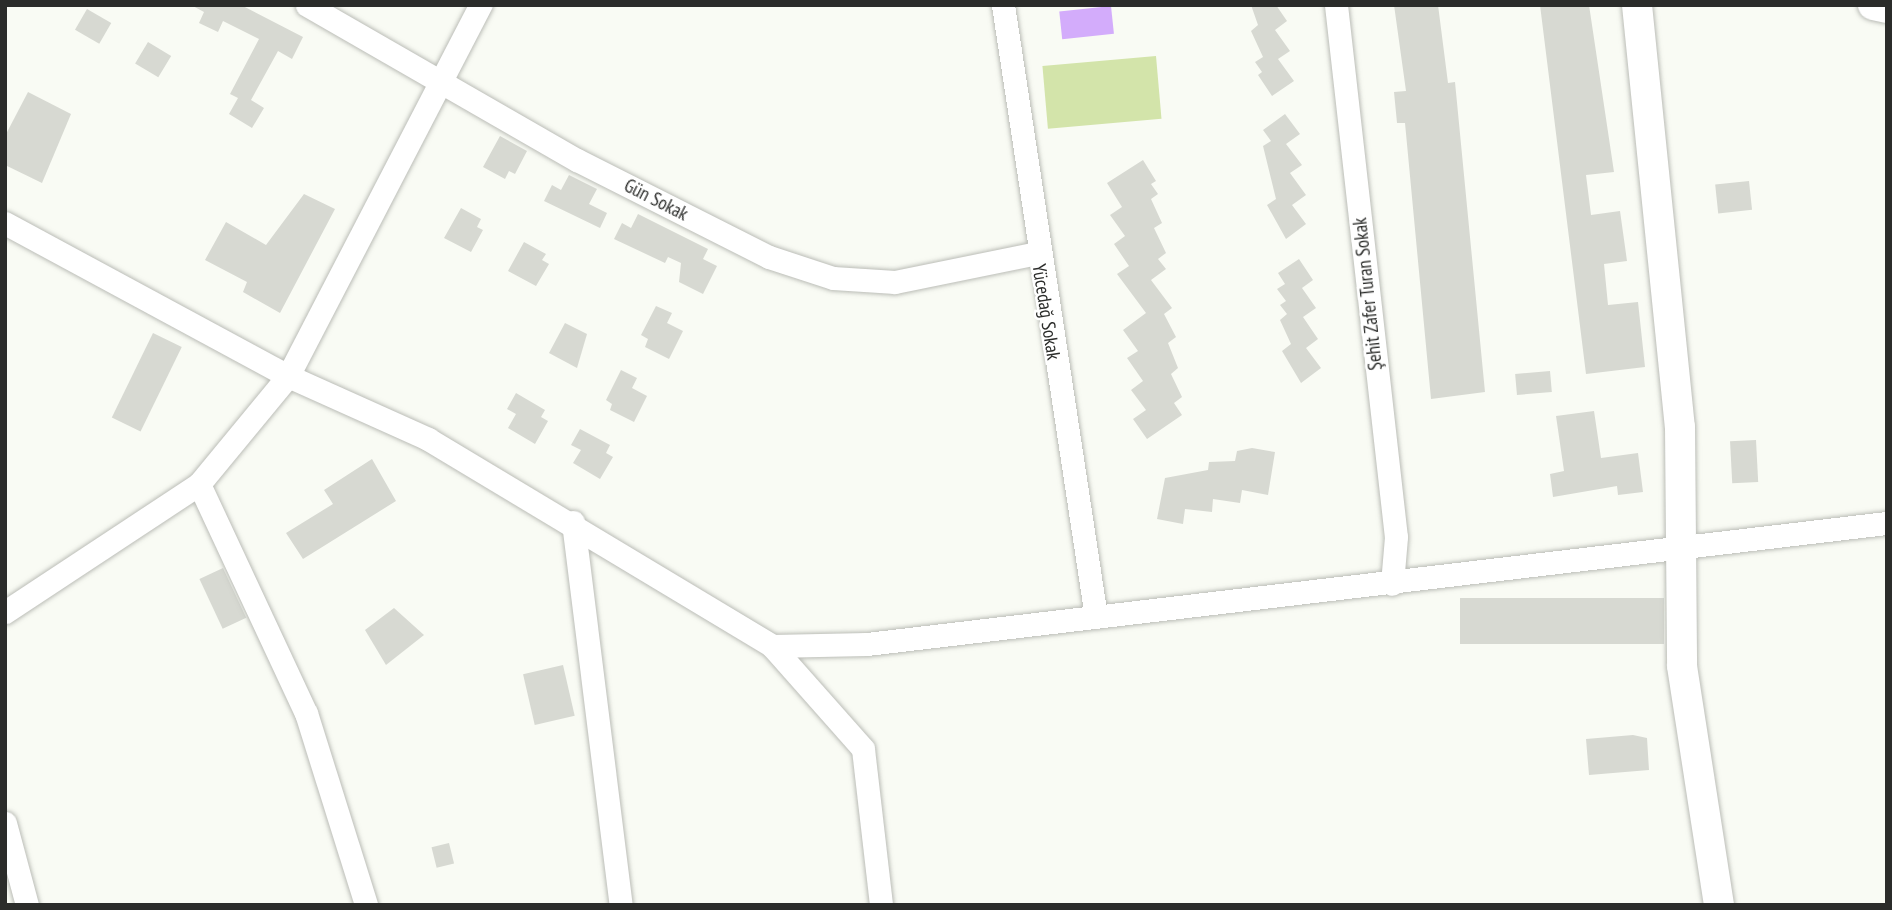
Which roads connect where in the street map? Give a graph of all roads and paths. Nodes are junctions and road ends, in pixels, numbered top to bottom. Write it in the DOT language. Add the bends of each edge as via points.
graph roads {
  1 [pos="307,5"];
  2 [pos="480,5"];
  3 [pos="1003,5"];
  4 [pos="1336,5"];
  5 [pos="1637,5"];
  6 [pos="1873,5"];
  7 [pos="1887,8"];
  8 [pos="440,79"];
  9 [pos="5,223"];
  10 [pos="1037,253"];
  11 [pos="288,376"];
  12 [pos="199,484"];
  13 [pos="573,522"];
  14 [pos="1887,523"];
  15 [pos="1678,548"];
  16 [pos="1392,584"];
  17 [pos="5,612"];
  18 [pos="1096,617"];
  19 [pos="772,646"];
  20 [pos="5,823"];
  21 [pos="27,905"];
  22 [pos="366,905"];
  23 [pos="621,905"];
  24 [pos="881,905"];
  25 [pos="1719,905"];
  1 -- 8 [label="street, Gün Sokak"];
  2 -- 8 [label="street"];
  3 -- 10 [label="street, Yücedağ Sokak"];
  4 -- 16 [label="street, Şehit Zafer Turan Sokak" via="1396,537"];
  5 -- 15 [label="street" via="1647,59 1680,426"];
  6 -- 7 [label="street"];
  8 -- 10 [label="street, Gün Sokak" via="577,160 769,257 833,278 895,282"];
  8 -- 11 [label="street"];
  9 -- 11 [label="street"];
  10 -- 18 [label="street, Yücedağ Sokak"];
  11 -- 12 [label="street"];
  11 -- 13 [label="street" via="428,439"];
  12 -- 17 [label="street"];
  12 -- 22 [label="street" via="306,713"];
  13 -- 19 [label="street"];
  13 -- 23 [label="street"];
  14 -- 15 [label="street"];
  15 -- 16 [label="street"];
  15 -- 25 [label="street" via="1682,666"];
  16 -- 18 [label="street"];
  18 -- 19 [label="street" via="867,644"];
  19 -- 24 [label="street" via="863,749"];
  20 -- 21 [label="street"];
}
